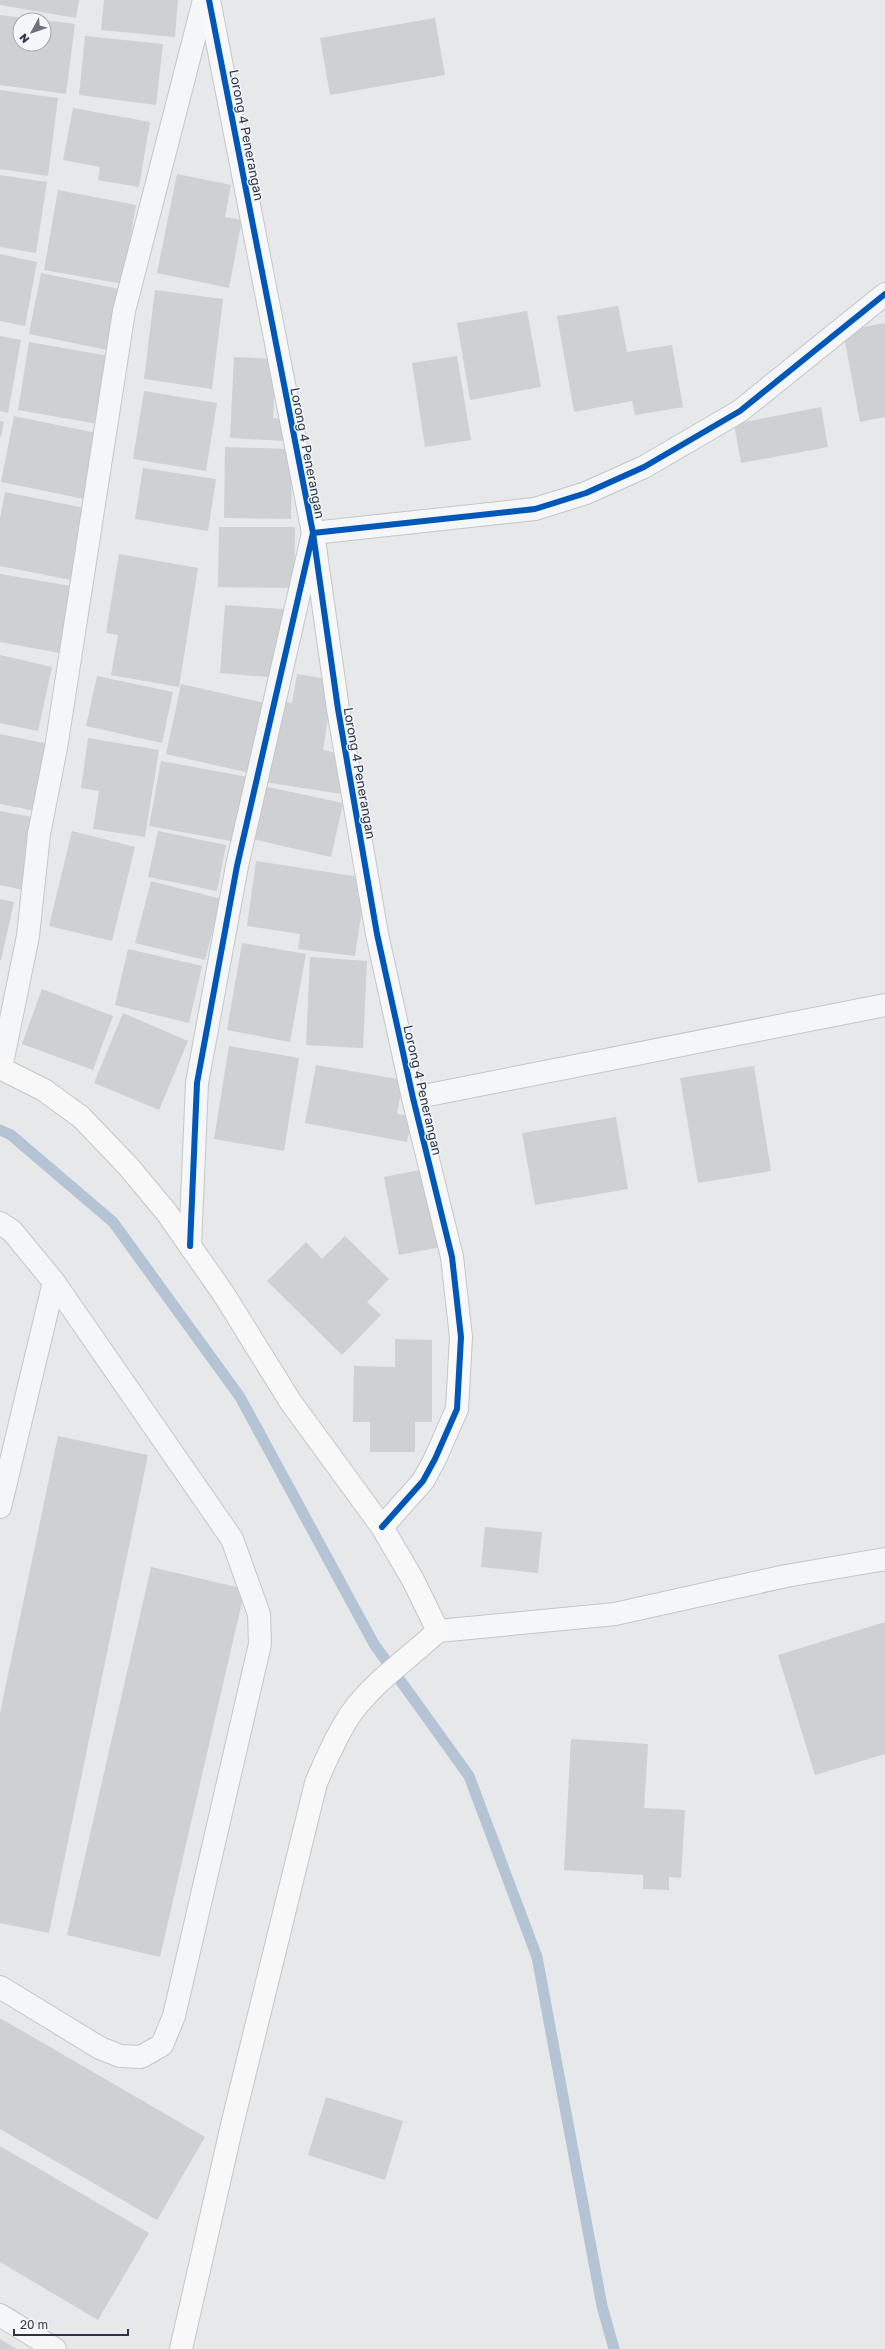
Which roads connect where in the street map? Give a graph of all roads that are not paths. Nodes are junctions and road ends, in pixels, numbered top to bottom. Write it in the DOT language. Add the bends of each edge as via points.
graph roads {
  1 [pos="204,0"];
  2 [pos="210,0"];
  3 [pos="885,294"];
  4 [pos="313,533"];
  5 [pos="885,1005"];
  6 [pos="1,1068"];
  7 [pos="413,1098"];
  8 [pos="0,1223"];
  9 [pos="190,1246"];
  10 [pos="54,1282"];
  11 [pos="0,1507"];
  12 [pos="382,1527"];
  13 [pos="885,1559"];
  14 [pos="438,1631"];
  15 [pos="0,1987"];
  16 [pos="0,2315"];
  17 [pos="55,2349"];
  18 [pos="181,2349"];
  1 -- 6 [label="street" via="124,311 56,748 39,834 28,936"];
  2 -- 4 [label="street, Lorong 4 Penerangan"];
  3 -- 4 [label="street" via="740,411 644,468 586,493 535,510"];
  4 -- 7 [label="street, Lorong 4 Penerangan" via="338,709 377,934"];
  4 -- 9 [label="street" via="237,866 197,1083"];
  5 -- 7 [label="street"];
  6 -- 9 [label="street" via="44,1090 82,1117 128,1166 167,1213"];
  7 -- 12 [label="street, Lorong 4 Penerangan" via="452,1257 461,1337 456,1409 423,1481"];
  8 -- 10 [label="street" via="12,1231"];
  9 -- 12 [label="street" via="223,1293 290,1401"];
  10 -- 11 [label="street"];
  10 -- 15 [label="street" via="232,1539 259,1614 260,1644 174,2016 162,2045 141,2057 120,2056 94,2044"];
  12 -- 14 [label="street" via="413,1580"];
  13 -- 14 [label="street" via="786,1576 615,1614"];
  14 -- 18 [label="street" via="369,1692 351,1714 334,1742 316,1783"];
  16 -- 17 [label="street"];
}
